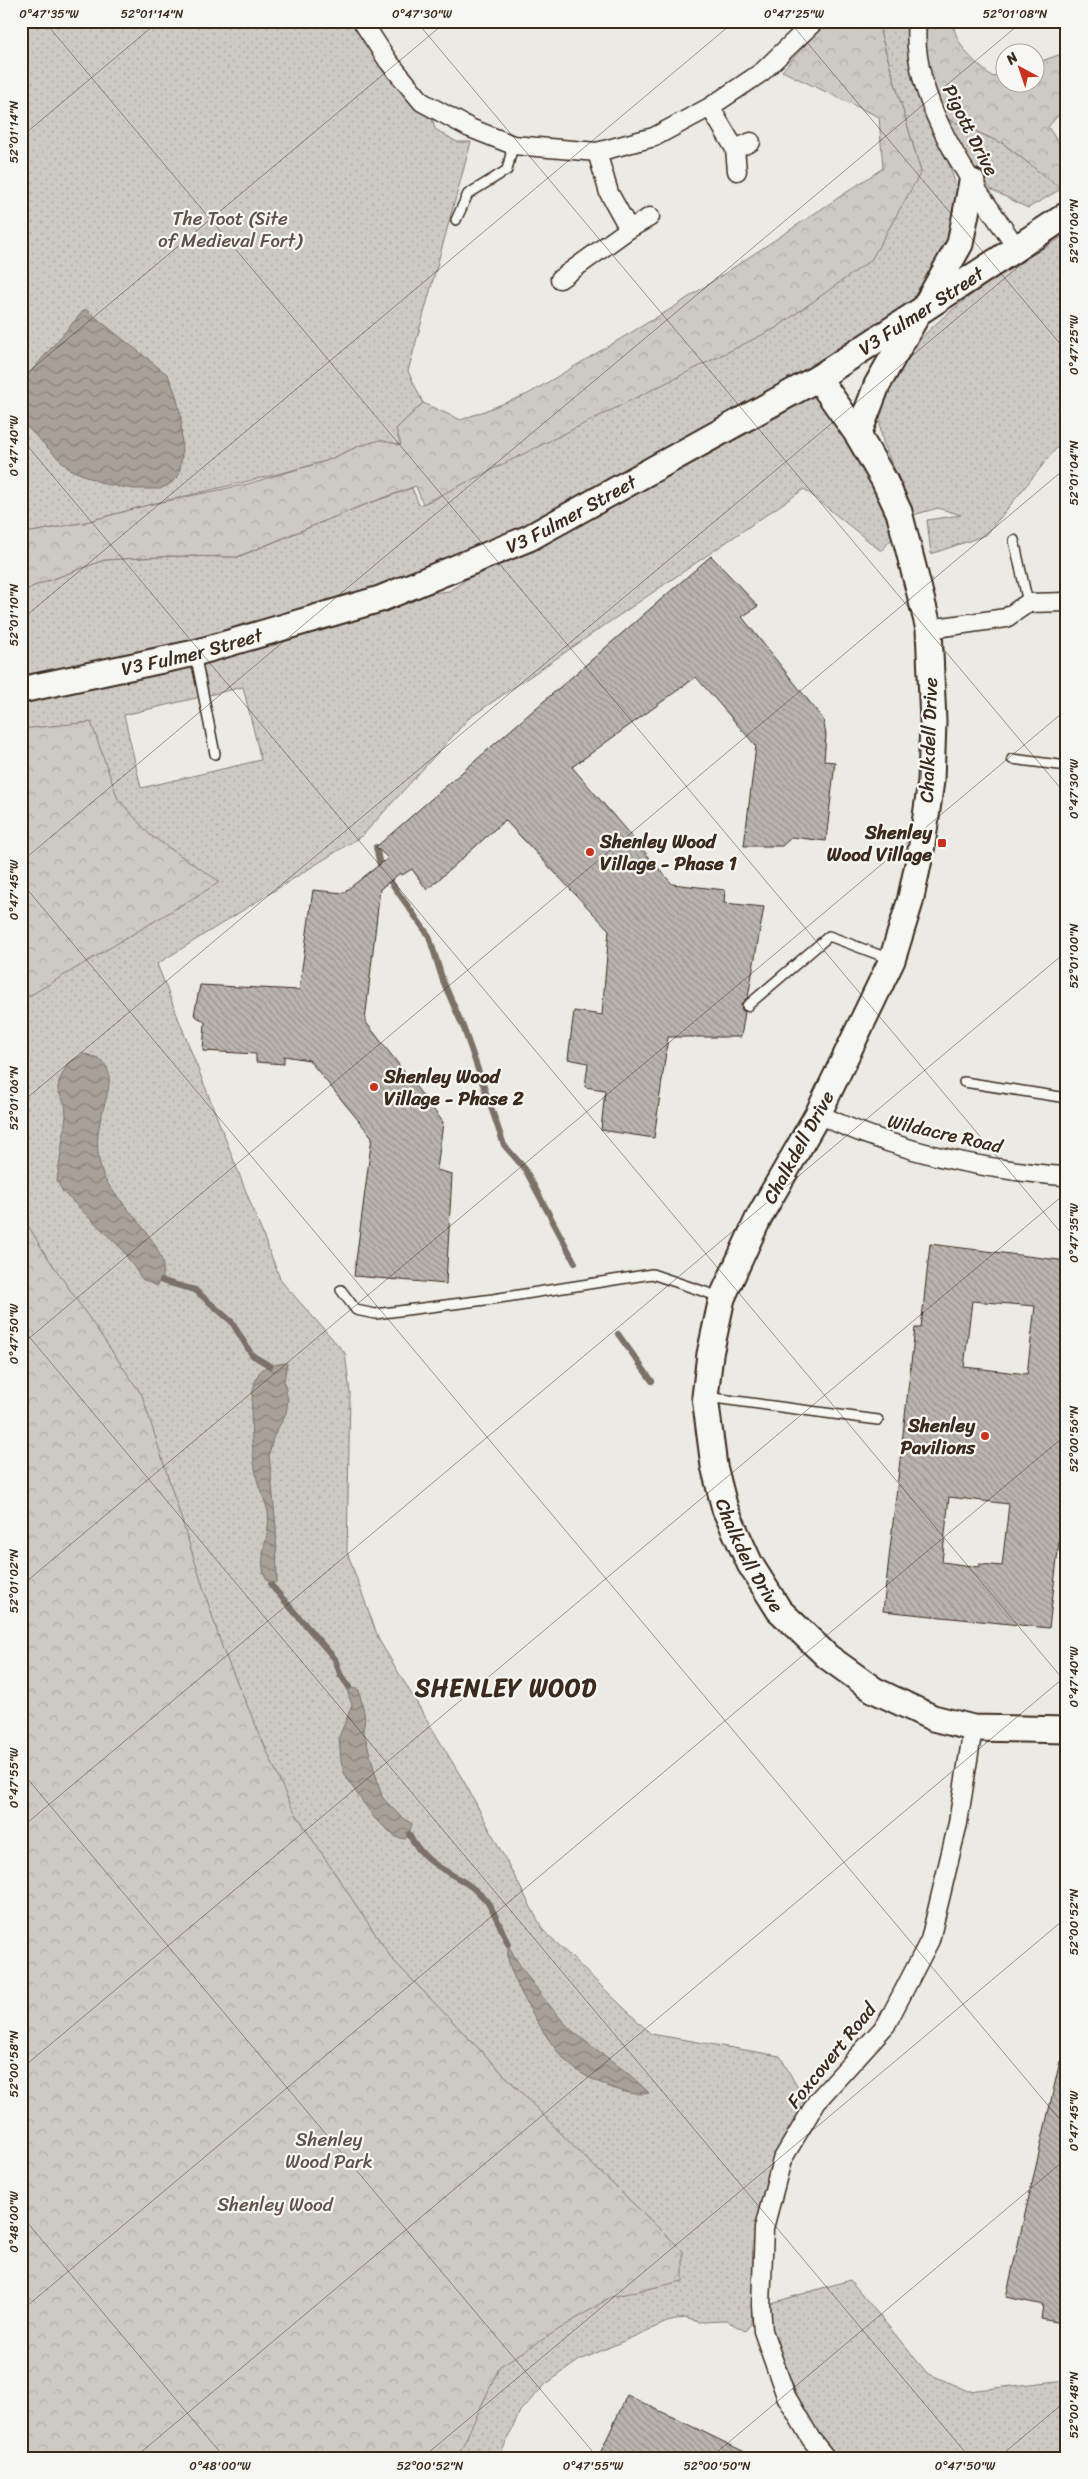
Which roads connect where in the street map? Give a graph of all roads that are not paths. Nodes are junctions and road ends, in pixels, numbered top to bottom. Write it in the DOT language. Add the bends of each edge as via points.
graph roads {
  1 [pos="362,21"];
  2 [pos="815,21"];
  3 [pos="918,21"];
  4 [pos="710,107"];
  5 [pos="513,145"];
  6 [pos="597,152"];
  7 [pos="737,171"];
  8 [pos="972,182"];
  9 [pos="1066,216"];
  10 [pos="650,217"];
  11 [pos="456,220"];
  12 [pos="630,229"];
  13 [pos="1016,247"];
  14 [pos="560,279"];
  15 [pos="922,309"];
  16 [pos="818,378"];
  17 [pos="858,435"];
  18 [pos="1014,540"];
  19 [pos="1067,602"];
  20 [pos="1028,604"];
  21 [pos="928,629"];
  22 [pos="195,653"];
  23 [pos="21,690"];
  24 [pos="215,754"];
  25 [pos="1012,759"];
  26 [pos="1067,766"];
  27 [pos="892,960"];
  28 [pos="746,1006"];
  29 [pos="964,1082"];
  30 [pos="1067,1098"];
  31 [pos="818,1114"];
  32 [pos="1067,1176"];
  33 [pos="341,1290"];
  34 [pos="722,1298"];
  35 [pos="706,1397"];
  36 [pos="878,1420"];
  37 [pos="972,1728"];
  38 [pos="1067,1730"];
  39 [pos="826,2458"];
  1 -- 5 [label="street" via="388,61 422,102 470,128"];
  2 -- 4 [label="street" via="762,72"];
  3 -- 8 [label="street, Pigott Drive" via="916,32 921,75 937,118"];
  4 -- 6 [label="street" via="654,137"];
  4 -- 7 [label="street" via="743,145"];
  5 -- 6 [label="street"];
  5 -- 11 [label="lane" via="507,170 468,194"];
  6 -- 12 [label="street" via="609,193"];
  8 -- 13 [label="street, Pigott Drive"];
  8 -- 15 [label="street" via="960,244"];
  9 -- 13 [label="street, V3 Fulmer Street"];
  10 -- 12 [label="street"];
  12 -- 14 [label="street"];
  13 -- 15 [label="street, V3 Fulmer Street"];
  15 -- 16 [label="street, V3 Fulmer Street"];
  15 -- 17 [label="street" via="877,385"];
  16 -- 17 [label="street, Chalkdell Drive"];
  16 -- 22 [label="street, V3 Fulmer Street" via="529,538 380,598"];
  17 -- 21 [label="street, Chalkdell Drive" via="899,512"];
  18 -- 20 [label="lane"];
  19 -- 20 [label="street"];
  20 -- 21 [label="street" via="1006,618"];
  21 -- 27 [label="street, Chalkdell Drive" via="933,722 931,781 910,902"];
  22 -- 23 [label="street, V3 Fulmer Street"];
  22 -- 24 [label="lane"];
  25 -- 26 [label="lane"];
  27 -- 28 [label="lane" via="829,936"];
  27 -- 31 [label="street, Chalkdell Drive"];
  29 -- 30 [label="lane"];
  31 -- 32 [label="street, Wildacre Road" via="860,1134 906,1149 997,1168"];
  31 -- 34 [label="street, Chalkdell Drive" via="759,1218"];
  33 -- 34 [label="lane" via="356,1310 375,1314 652,1274"];
  34 -- 35 [label="street, Chalkdell Drive" via="710,1354"];
  35 -- 36 [label="lane"];
  35 -- 37 [label="street, Chalkdell Drive" via="714,1466 725,1509 750,1564 779,1610 828,1657 874,1690 933,1718"];
  37 -- 38 [label="street, Chalkdell Drive"];
  37 -- 39 [label="street, Foxcovert Road" via="958,1823 930,1940 886,2026 816,2101 782,2160 764,2228 763,2331 786,2396"];
}
